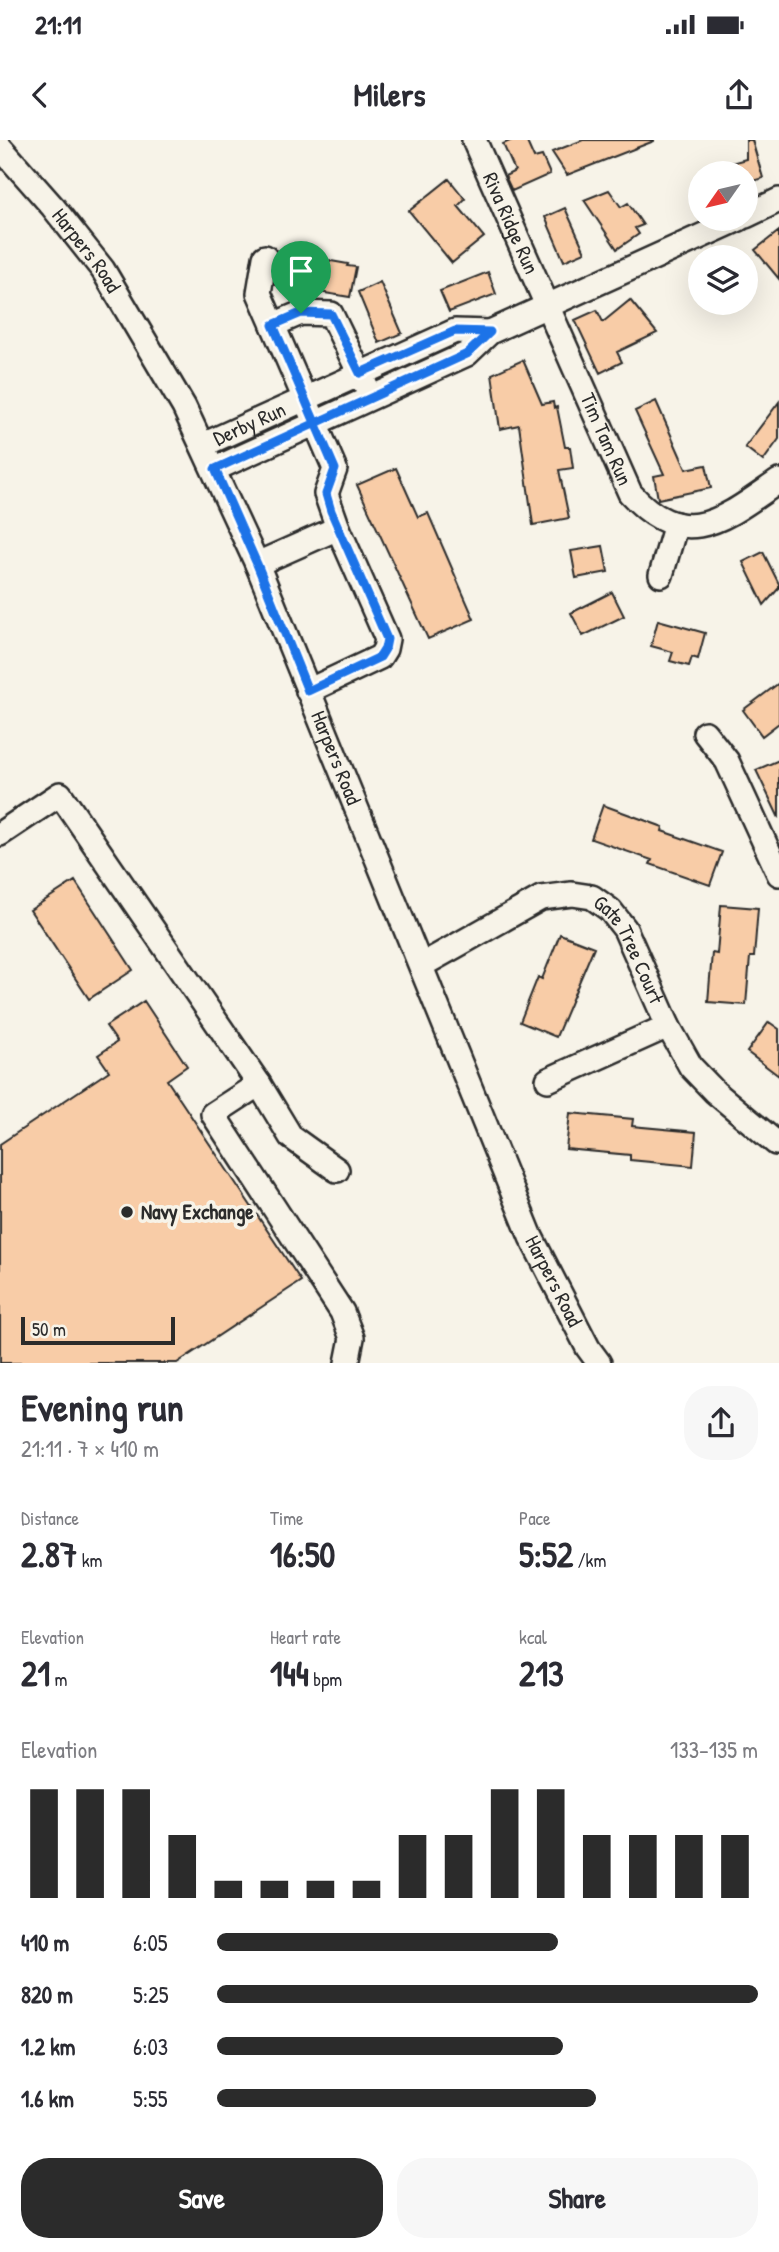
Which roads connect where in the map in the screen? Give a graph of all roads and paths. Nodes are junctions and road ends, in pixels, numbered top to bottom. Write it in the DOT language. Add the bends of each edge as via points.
graph roads {
  1 [pos="474,140"];
  2 [pos="0,147"];
  3 [pos="779,201"];
  4 [pos="758,211"];
  5 [pos="713,231"];
  6 [pos="265,257"];
  7 [pos="549,306"];
  8 [pos="273,325"];
  9 [pos="490,332"];
  10 [pos="360,373"];
  11 [pos="371,397"];
  12 [pos="305,398"];
  13 [pos="316,423"];
  14 [pos="203,444"];
  15 [pos="215,469"];
  16 [pos="779,481"];
  17 [pos="676,524"];
  18 [pos="338,528"];
  19 [pos="257,564"];
  20 [pos="661,575"];
  21 [pos="308,691"];
  22 [pos="705,733"];
  23 [pos="0,834"];
  24 [pos="779,874"];
  25 [pos="422,965"];
  26 [pos="668,1026"];
  27 [pos="548,1080"];
  28 [pos="259,1084"];
  29 [pos="776,1143"];
  30 [pos="337,1170"];
  31 [pos="347,1363"];
  32 [pos="599,1363"];
  1 -- 7 [label="street, Riva Ridge Run"];
  2 -- 14 [label="street, Harpers Road" via="103,270"];
  3 -- 4 [label="street"];
  5 -- 7 [label="street, Derby Run"];
  6 -- 8 [label="street" via="259,293"];
  7 -- 9 [label="street, Derby Run"];
  7 -- 17 [label="street, Tim Tam Run" via="629,493 642,507"];
  8 -- 10 [label="street" via="301,313 331,314"];
  8 -- 12 [label="street"];
  9 -- 10 [label="street, Derby Run" via="455,331"];
  9 -- 11 [label="street, Derby Run" via="467,354"];
  10 -- 11 [label="street"];
  10 -- 12 [label="street, Derby Run"];
  11 -- 13 [label="street, Derby Run"];
  12 -- 13 [label="street"];
  12 -- 14 [label="street, Derby Run"];
  13 -- 15 [label="street, Derby Run"];
  13 -- 18 [label="street" via="335,469 326,494"];
  14 -- 15 [label="street, Harpers Road"];
  15 -- 19 [label="street, Harpers Road"];
  16 -- 17 [label="street, Tim Tam Run" via="727,517 702,525"];
  17 -- 20 [label="street"];
  18 -- 19 [label="street"];
  18 -- 21 [label="street" via="387,639 380,657"];
  19 -- 21 [label="street, Harpers Road"];
  21 -- 25 [label="street, Harpers Road"];
  22 -- 24 [label="street" via="727,761"];
  23 -- 28 [label="street" via="60,794"];
  25 -- 26 [label="street, Gate Tree Court" via="541,898 592,897 625,929"];
  25 -- 32 [label="street, Harpers Road" via="531,1237"];
  26 -- 27 [label="street, Gate Tree Court"];
  26 -- 29 [label="street, Gate Tree Court" via="691,1067"];
  28 -- 30 [label="street" via="291,1137"];
  28 -- 31 [label="street" via="213,1114 342,1312 352,1338"];
}
